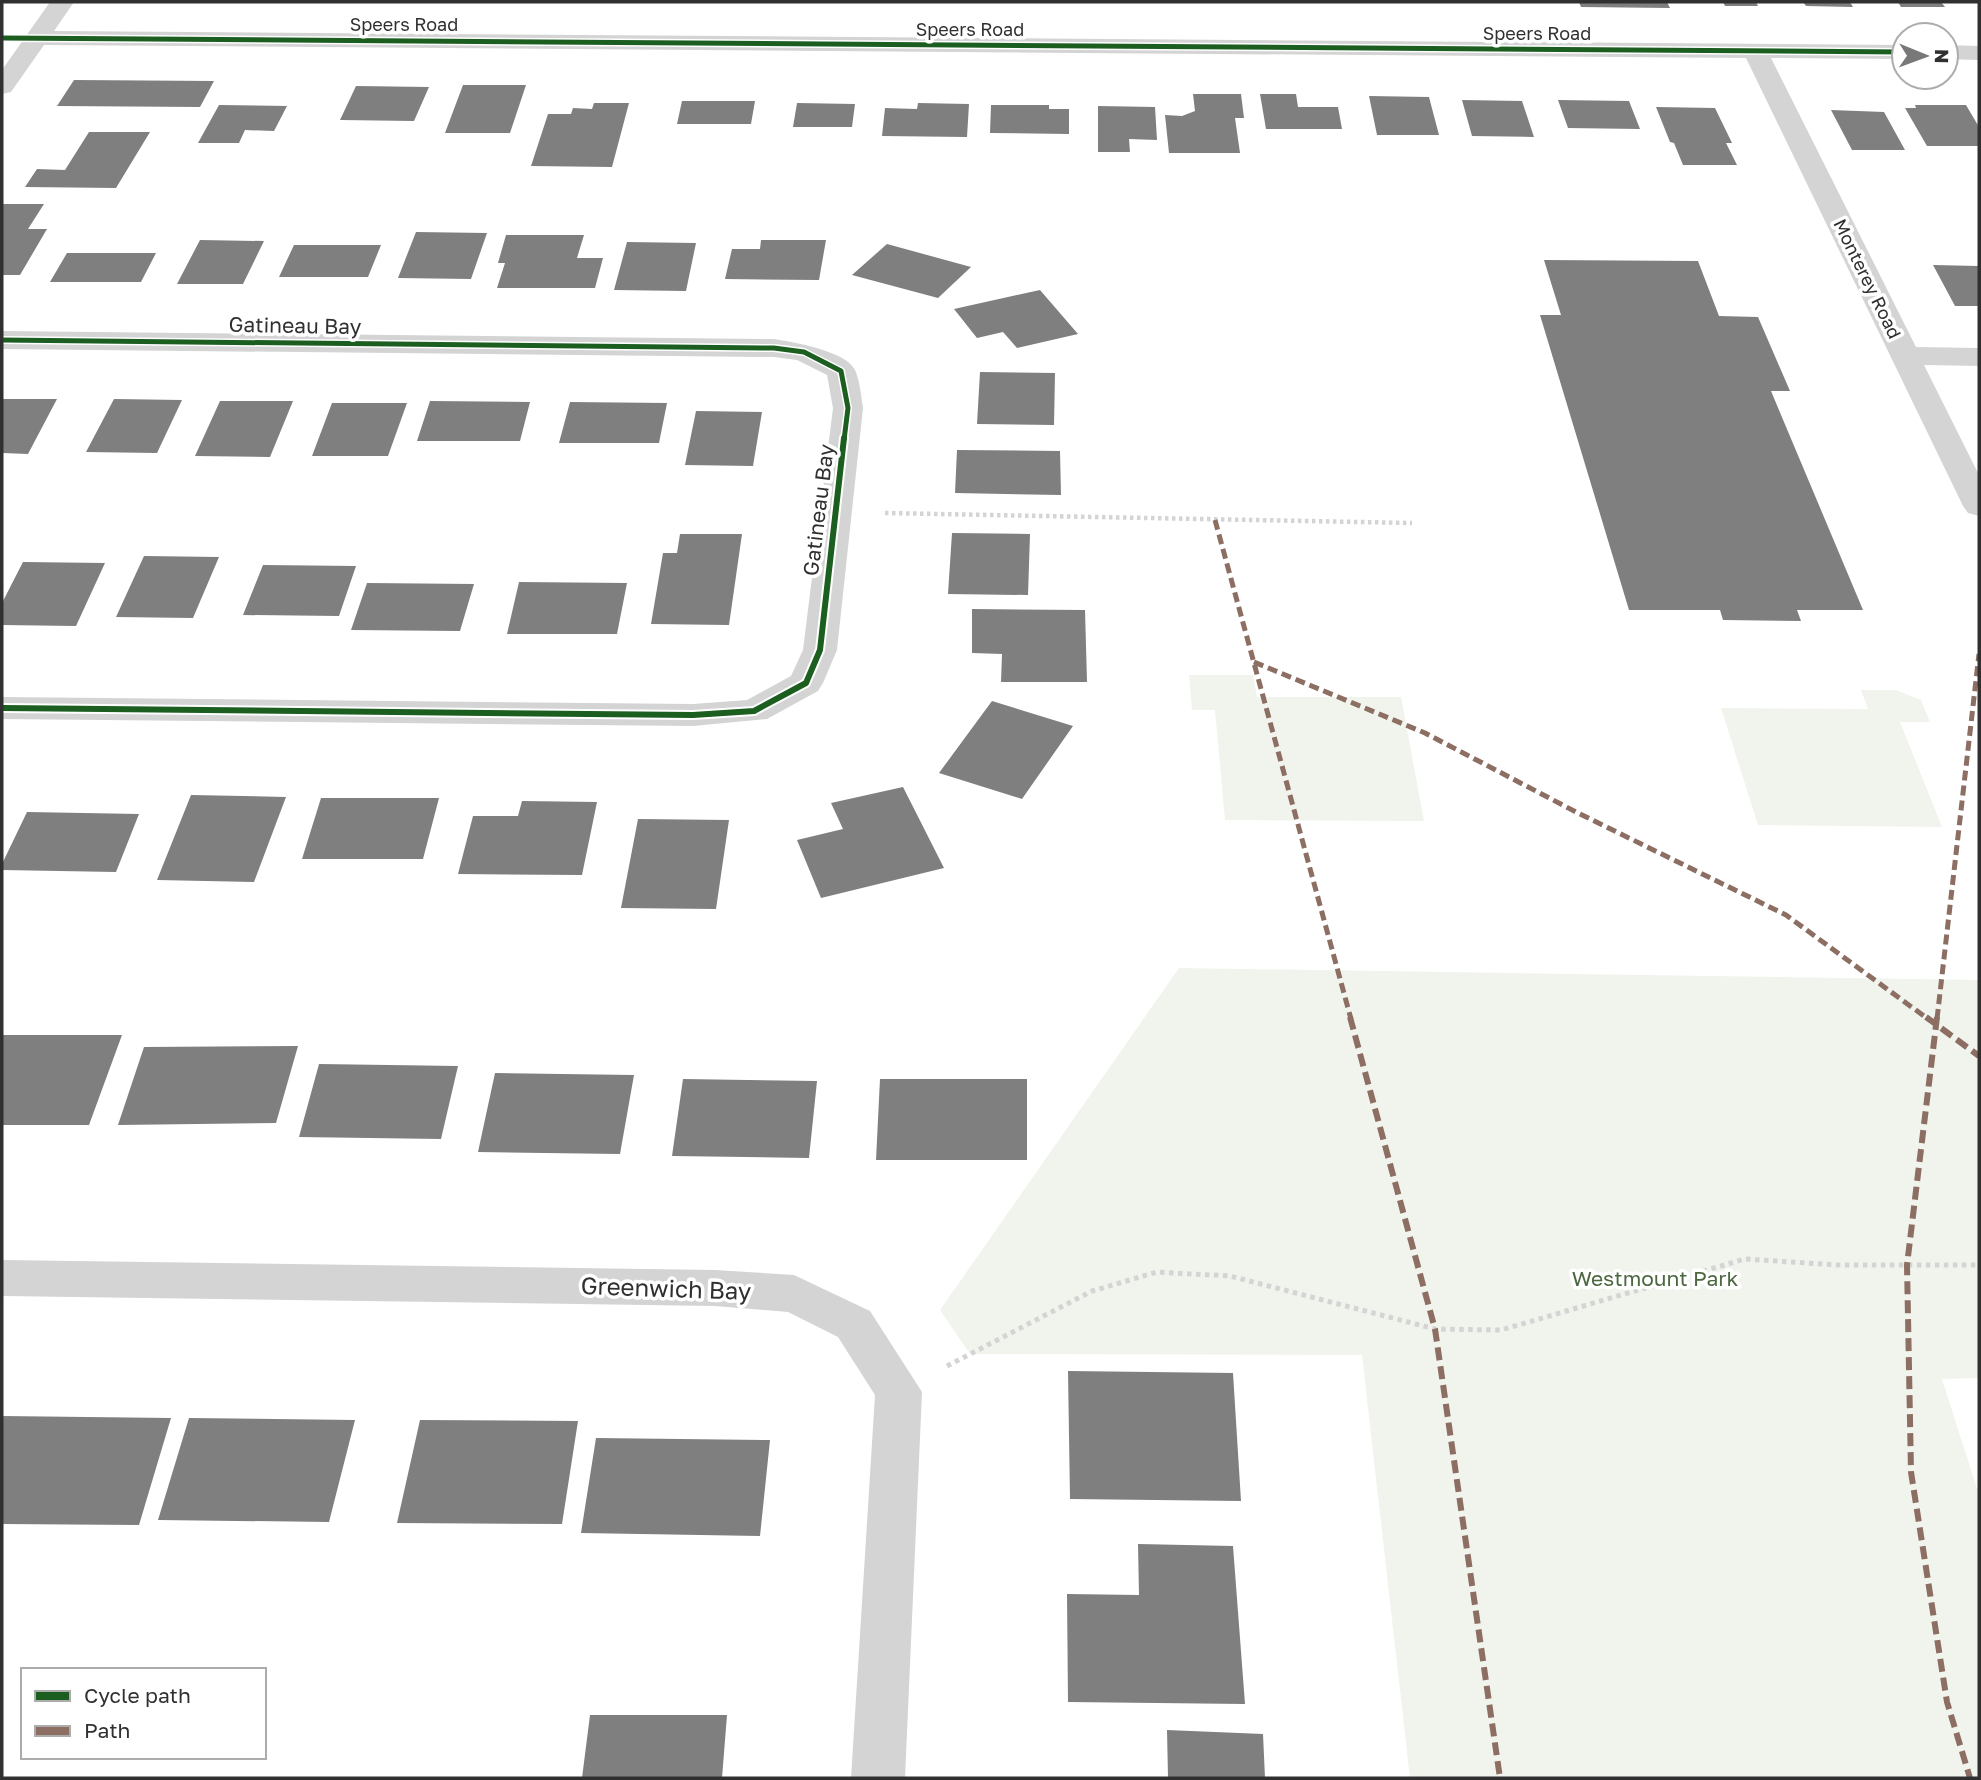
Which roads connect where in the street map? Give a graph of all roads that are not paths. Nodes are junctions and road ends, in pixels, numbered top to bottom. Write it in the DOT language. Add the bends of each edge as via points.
graph roads {
  1 [pos="62,2"];
  2 [pos="37,38"];
  3 [pos="1755,51"];
  4 [pos="1890,52"];
  5 [pos="1960,52"];
  6 [pos="1979,53"];
  7 [pos="2,88"];
  8 [pos="2,340"];
  9 [pos="1905,356"];
  10 [pos="1979,357"];
  11 [pos="1979,506"];
  12 [pos="2,708"];
  13 [pos="2,1278"];
  14 [pos="878,1778"];
  1 -- 2 [label="street"];
  2 -- 3 [label="street, Speers Road"];
  2 -- 7 [label="street"];
  3 -- 4 [label="street, Speers Road"];
  3 -- 9 [label="street, Monterey Road"];
  5 -- 6 [label="street"];
  8 -- 12 [label="street, Gatineau Bay" via="774,348 804,352 841,371 848,408 820,650 806,683 754,711 693,715"];
  9 -- 10 [label="street"];
  9 -- 11 [label="street, Monterey Road"];
  13 -- 14 [label="street, Greenwich Bay" via="715,1288 794,1294 854,1324 899,1392"];
}
